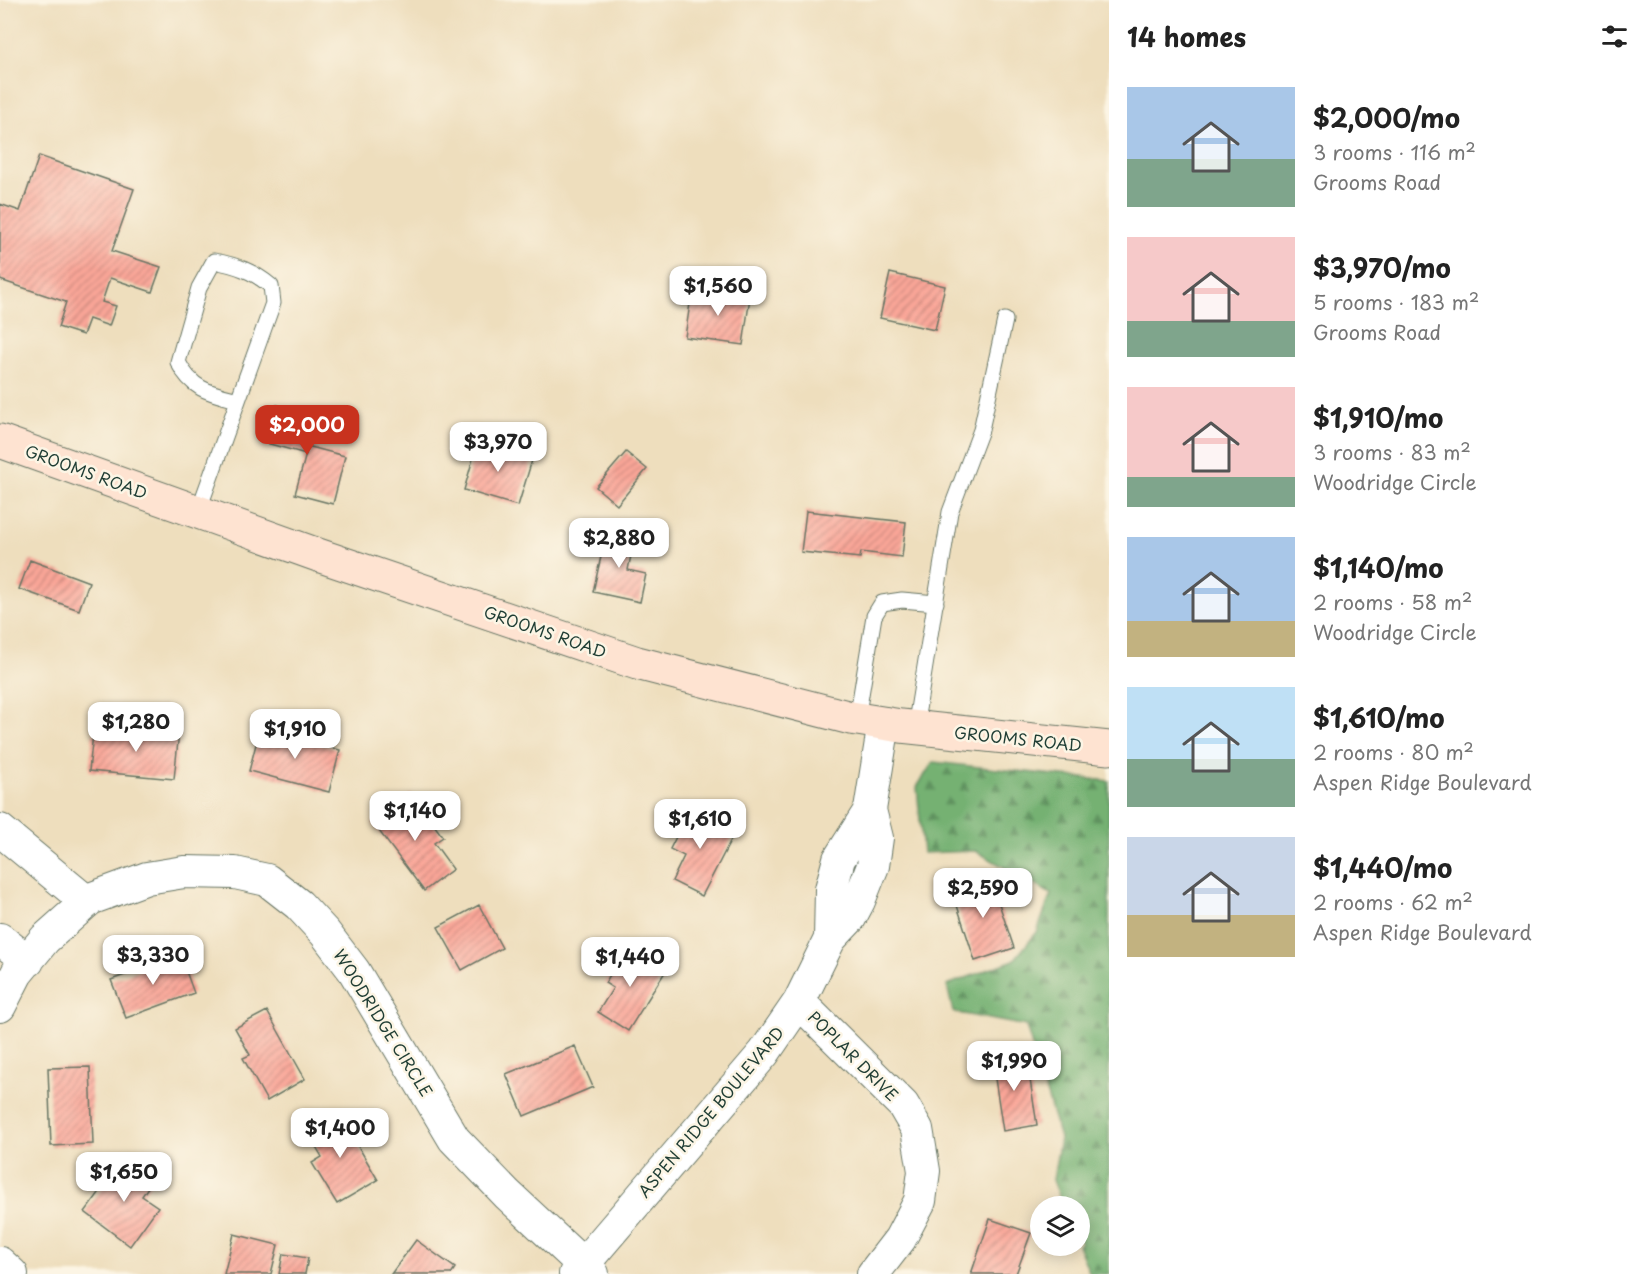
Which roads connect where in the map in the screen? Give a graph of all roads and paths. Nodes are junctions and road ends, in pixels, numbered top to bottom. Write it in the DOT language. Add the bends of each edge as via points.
graph roads {
  1 [pos="1005,320"];
  2 [pos="238,400"];
  3 [pos="0,441"];
  4 [pos="198,512"];
  5 [pos="936,603"];
  6 [pos="870,721"];
  7 [pos="915,728"];
  8 [pos="1109,748"];
  9 [pos="0,830"];
  10 [pos="87,902"];
  11 [pos="0,939"];
  12 [pos="28,960"];
  13 [pos="799,1002"];
  14 [pos="0,1006"];
  15 [pos="0,1263"];
  16 [pos="584,1271"];
  17 [pos="12,1274"];
  18 [pos="873,1274"];
  1 -- 5 [label="lane" via="981,430 950,512"];
  2 -- 2 [label="lane" via="273,303 271,286 236,265 214,261 199,288 178,362 186,377 207,392"];
  2 -- 4 [label="lane"];
  3 -- 4 [label="street, GROOMS ROAD"];
  4 -- 6 [label="street, GROOMS ROAD" via="637,663"];
  5 -- 6 [label="lane" via="882,603 874,616"];
  5 -- 7 [label="lane"];
  6 -- 7 [label="street, GROOMS ROAD"];
  6 -- 13 [label="street, ASPEN RIDGE BOULEVARD" via="870,810 877,838 873,866 850,918 830,939"];
  7 -- 8 [label="street, GROOMS ROAD"];
  9 -- 10 [label="street"];
  10 -- 12 [label="street, WOODRIDGE CIRCLE" via="45,939"];
  10 -- 16 [label="street, WOODRIDGE CIRCLE" via="147,878 184,872 235,873 267,880 299,905 354,971 454,1139"];
  11 -- 12 [label="street"];
  12 -- 14 [label="street, WOODRIDGE CIRCLE"];
  13 -- 16 [label="street, ASPEN RIDGE BOULEVARD" via="764,1053"];
  13 -- 18 [label="street, POPLAR DRIVE" via="903,1105 917,1128 924,1171 920,1200 900,1239"];
  15 -- 17 [label="street"];
}
